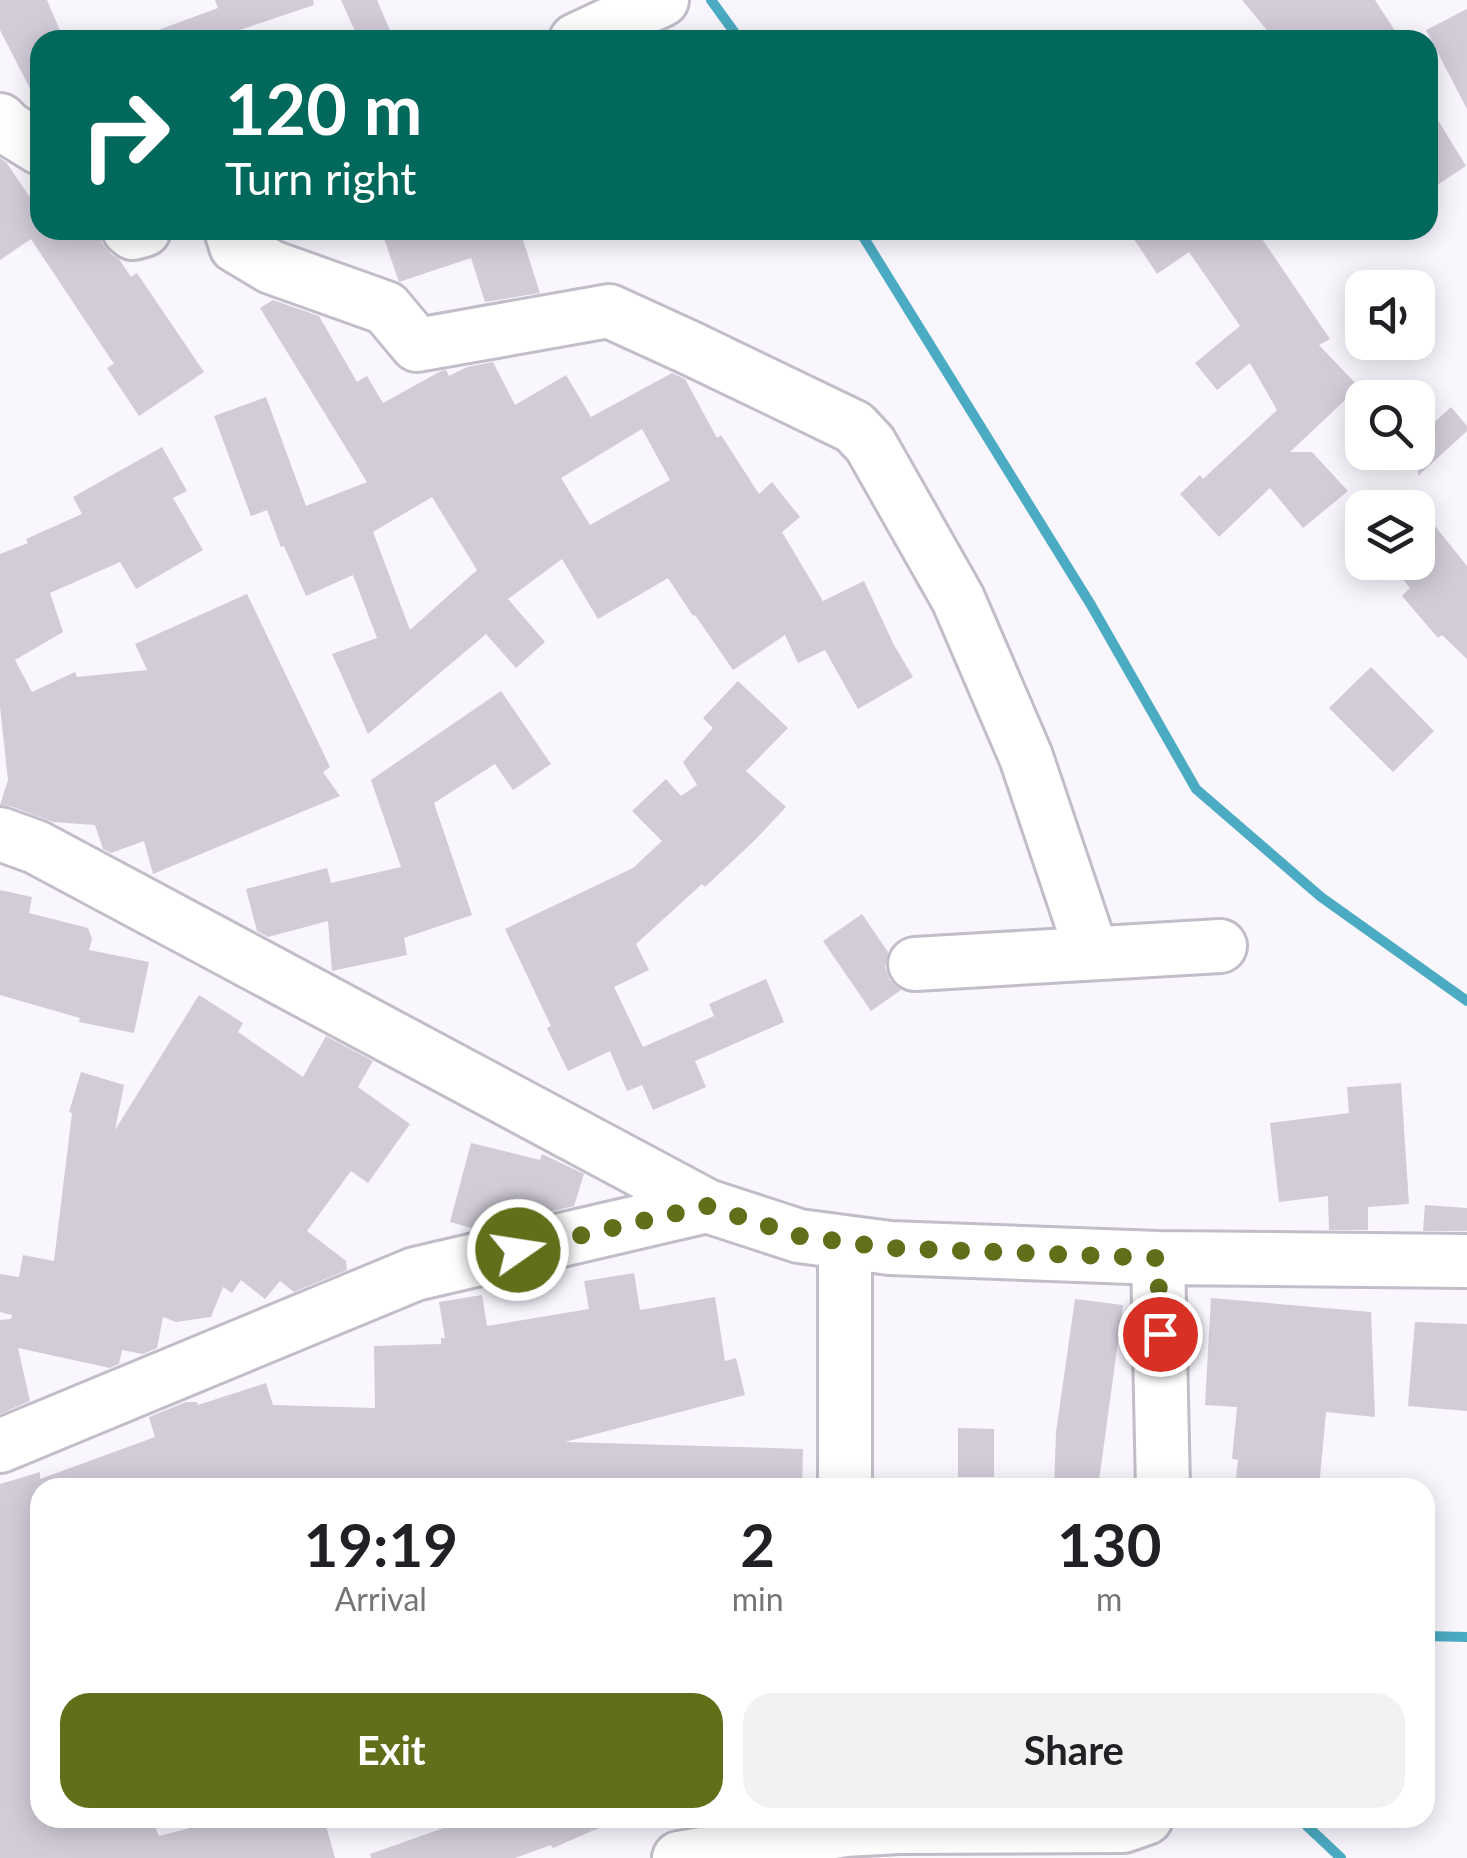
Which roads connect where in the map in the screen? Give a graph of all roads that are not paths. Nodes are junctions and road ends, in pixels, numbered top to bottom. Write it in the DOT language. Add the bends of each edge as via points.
graph roads {
  1 [pos="662,0"];
  2 [pos="598,30"];
  3 [pos="0,120"];
  4 [pos="30,142"];
  5 [pos="234,240"];
  6 [pos="0,834"];
  7 [pos="1220,946"];
  8 [pos="1092,953"];
  9 [pos="915,964"];
  10 [pos="707,1206"];
  11 [pos="845,1242"];
  12 [pos="1158,1258"];
  13 [pos="1467,1262"];
  14 [pos="0,1446"];
  15 [pos="845,1478"];
  16 [pos="1163,1478"];
  17 [pos="825,1828"];
  18 [pos="679,1858"];
  1 -- 2 [label="street"];
  3 -- 4 [label="street"];
  5 -- 8 [label="street" via="270,267 386,308 417,345 608,312 854,427 958,599 1026,757"];
  6 -- 10 [label="street" via="36,847"];
  7 -- 8 [label="street"];
  8 -- 9 [label="street"];
  10 -- 11 [label="street" via="799,1236"];
  10 -- 14 [label="street" via="416,1274"];
  11 -- 12 [label="street"];
  11 -- 15 [label="street"];
  12 -- 13 [label="street"];
  12 -- 16 [label="street"];
  17 -- 18 [label="street"];
}
